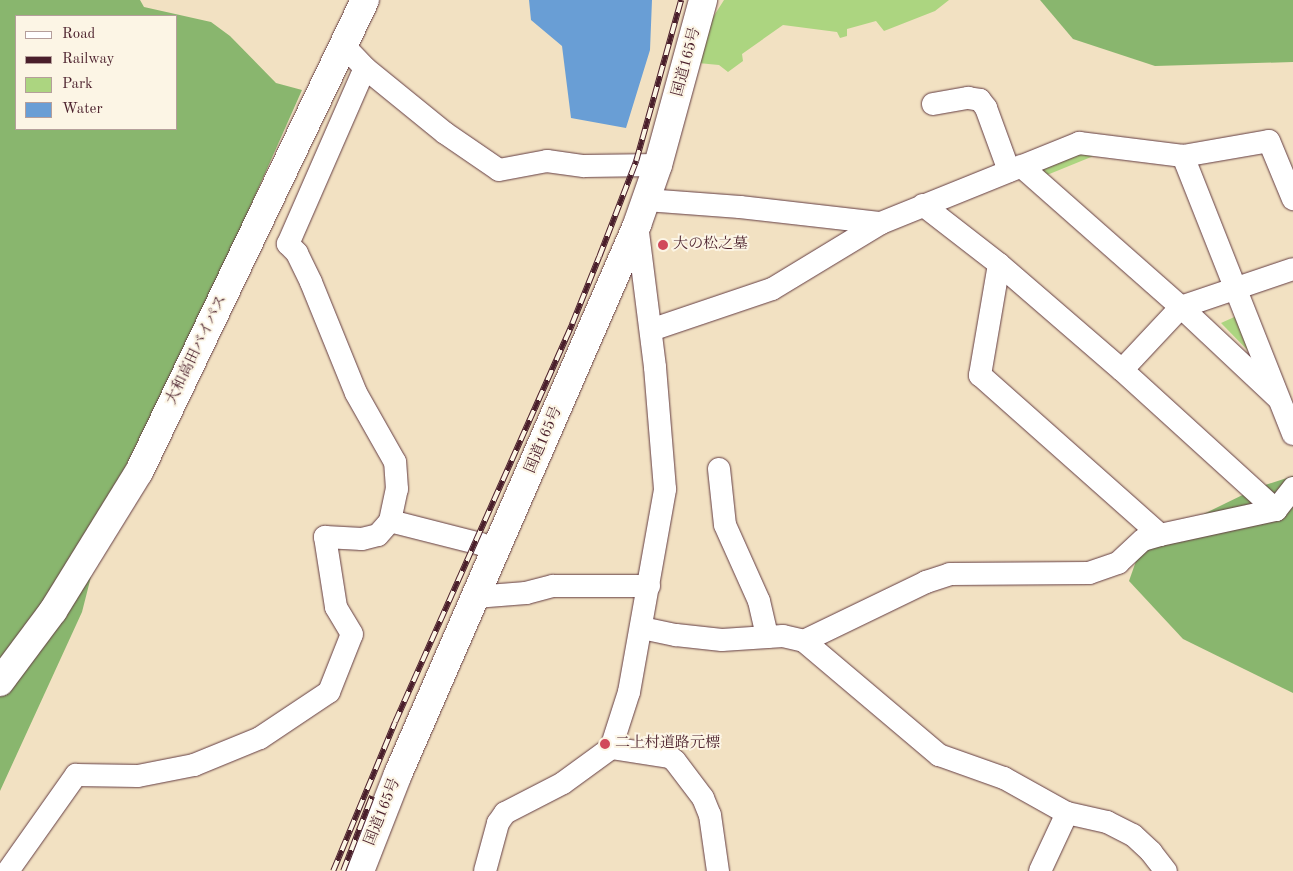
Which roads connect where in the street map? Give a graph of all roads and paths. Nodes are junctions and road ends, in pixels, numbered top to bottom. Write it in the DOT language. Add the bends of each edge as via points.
graph roads {
  1 [pos="365,0"];
  2 [pos="703,0"];
  3 [pos="343,45"];
  4 [pos="366,68"];
  5 [pos="933,104"];
  6 [pos="1183,156"];
  7 [pos="658,165"];
  8 [pos="1015,169"];
  9 [pos="1293,199"];
  10 [pos="923,205"];
  11 [pos="641,212"];
  12 [pos="882,223"];
  13 [pos="999,264"];
  14 [pos="1293,269"];
  15 [pos="1235,289"];
  16 [pos="1181,308"];
  17 [pos="651,330"];
  18 [pos="1122,370"];
  19 [pos="1277,397"];
  20 [pos="1293,434"];
  21 [pos="718,469"];
  22 [pos="1293,488"];
  23 [pos="1276,510"];
  24 [pos="390,521"];
  25 [pos="1160,535"];
  26 [pos="495,552"];
  27 [pos="649,586"];
  28 [pos="475,597"];
  29 [pos="642,628"];
  30 [pos="767,637"];
  31 [pos="804,642"];
  32 [pos="0,682"];
  33 [pos="611,748"];
  34 [pos="1067,813"];
  35 [pos="8,871"];
  36 [pos="360,871"];
  37 [pos="485,871"];
  38 [pos="718,871"];
  39 [pos="1040,871"];
  40 [pos="1166,871"];
  1 -- 3 [label="highway, 大和高田バイパス"];
  2 -- 7 [label="highway, 国道165号"];
  3 -- 4 [label="street"];
  3 -- 32 [label="highway, 大和高田バイパス" via="139,472 53,612"];
  4 -- 7 [label="street" via="445,133 499,170 547,161 584,166"];
  4 -- 24 [label="street" via="288,244 297,253 356,393 394,462 397,489"];
  5 -- 8 [label="street" via="968,98 980,100"];
  6 -- 8 [label="street" via="1079,143"];
  6 -- 9 [label="street" via="1269,141"];
  6 -- 15 [label="street"];
  7 -- 11 [label="highway, 国道165号"];
  8 -- 10 [label="street"];
  8 -- 16 [label="street"];
  10 -- 12 [label="street"];
  10 -- 13 [label="street"];
  11 -- 12 [label="street" via="740,207"];
  11 -- 17 [label="street"];
  11 -- 26 [label="highway, 国道165号"];
  12 -- 17 [label="street" via="772,289"];
  13 -- 18 [label="street"];
  13 -- 25 [label="street" via="980,375"];
  14 -- 15 [label="street"];
  15 -- 16 [label="street"];
  15 -- 19 [label="street"];
  16 -- 18 [label="street"];
  16 -- 19 [label="street"];
  17 -- 27 [label="street" via="665,489"];
  18 -- 23 [label="street"];
  19 -- 20 [label="street"];
  21 -- 30 [label="street" via="725,525 759,602"];
  22 -- 23 [label="street"];
  23 -- 25 [label="street"];
  24 -- 26 [label="street" via="481,544"];
  24 -- 35 [label="street" via="378,535 362,539 325,537 336,607 352,634 329,692 260,738 194,765 138,776 76,775"];
  25 -- 31 [label="street" via="1143,540 1118,563 1089,573 950,574 926,582"];
  26 -- 28 [label="highway, 国道165号"];
  27 -- 28 [label="street" via="553,586 526,593"];
  27 -- 29 [label="street"];
  28 -- 36 [label="highway, 国道165号" via="398,774"];
  29 -- 30 [label="street" via="722,640"];
  29 -- 33 [label="street" via="629,692"];
  30 -- 31 [label="street" via="783,636"];
  31 -- 34 [label="street" via="939,755 1004,778"];
  33 -- 37 [label="street" via="564,783 506,812 498,823"];
  33 -- 38 [label="street" via="675,760 704,798 710,815"];
  34 -- 39 [label="street"];
  34 -- 40 [label="street" via="1107,822 1133,834"];
}
